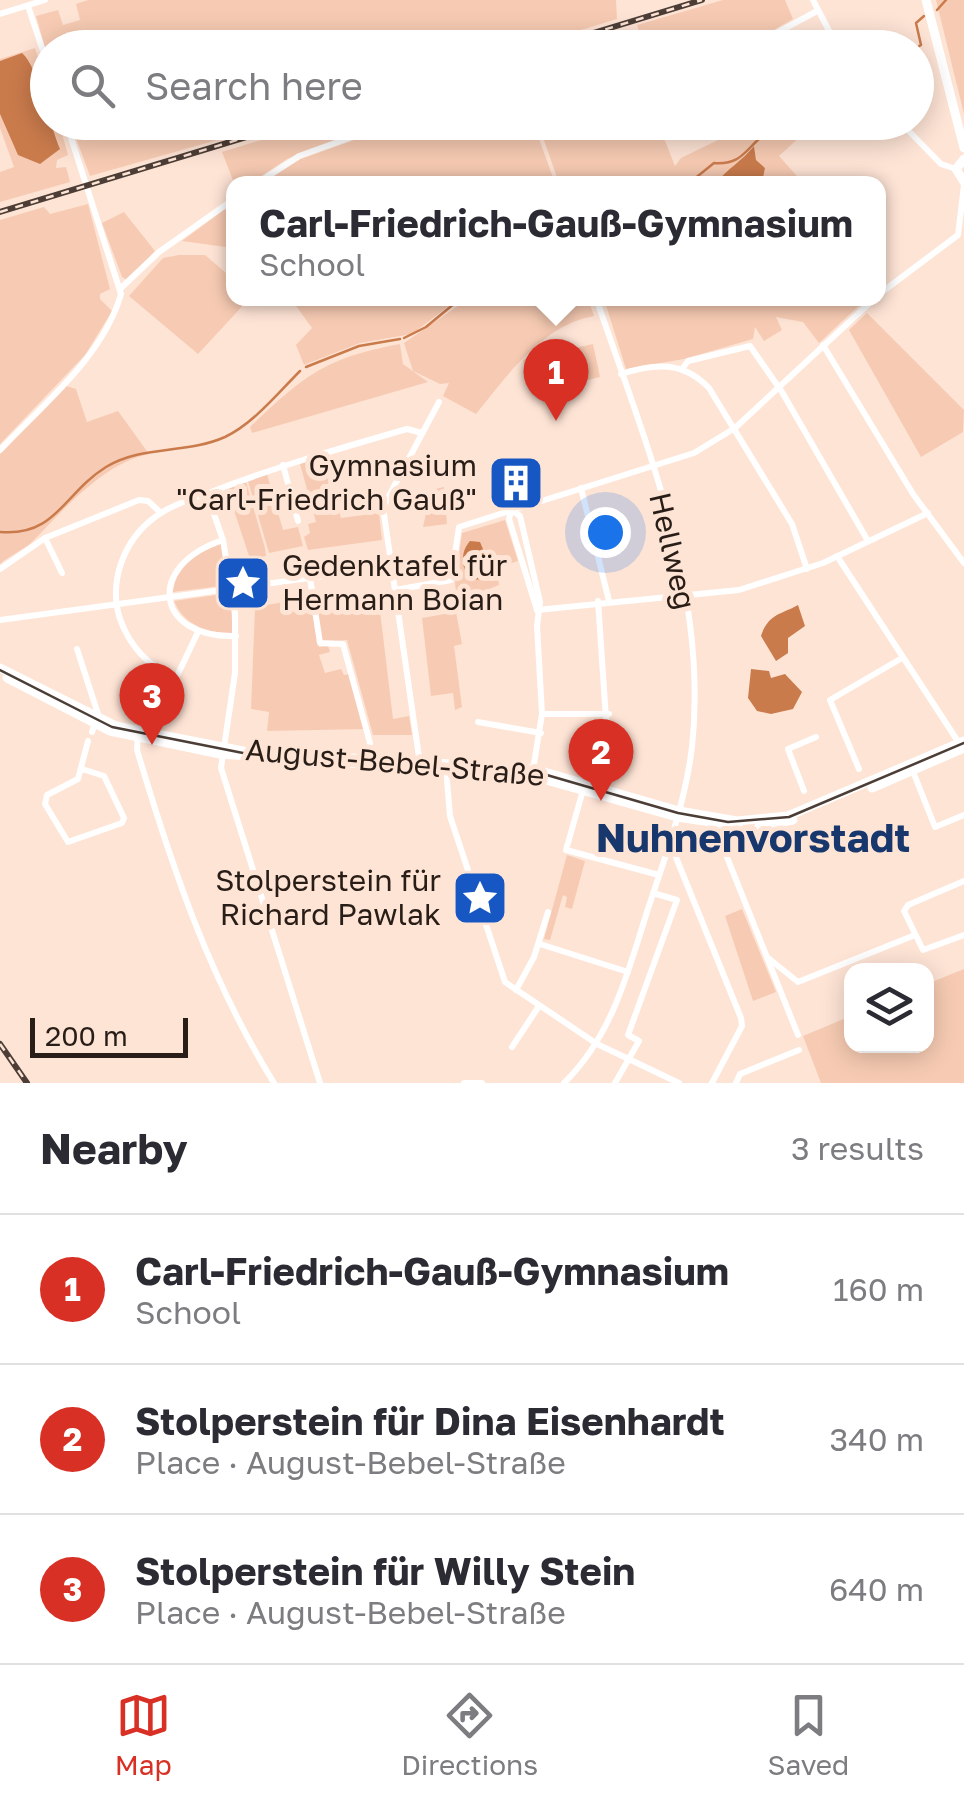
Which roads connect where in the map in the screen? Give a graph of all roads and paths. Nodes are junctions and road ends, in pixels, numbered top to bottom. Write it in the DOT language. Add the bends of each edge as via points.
graph roads {
  1 [pos="45,0"];
  2 [pos="813,0"];
  3 [pos="926,0"];
  4 [pos="28,6"];
  5 [pos="818,10"];
  6 [pos="0,14"];
  7 [pos="36,30"];
  8 [pos="782,30"];
  9 [pos="829,30"];
  10 [pos="934,30"];
  11 [pos="934,31"];
  12 [pos="72,140"];
  13 [pos="344,140"];
  14 [pos="918,140"];
  15 [pos="964,148"];
  16 [pos="964,158"];
  17 [pos="956,169"];
  18 [pos="269,176"];
  19 [pos="964,184"];
  20 [pos="226,205"];
  21 [pos="122,288"];
  22 [pos="886,290"];
  23 [pos="599,306"];
  24 [pos="867,306"];
  25 [pos="823,345"];
  26 [pos="682,368"];
  27 [pos="621,374"];
  28 [pos="779,389"];
  29 [pos="439,402"];
  30 [pos="736,428"];
  31 [pos="422,433"];
  32 [pos="0,450"];
  33 [pos="282,465"];
  34 [pos="651,466"];
  35 [pos="581,488"];
  36 [pos="207,494"];
  37 [pos="511,510"];
  38 [pos="161,513"];
  39 [pos="928,514"];
  40 [pos="298,521"];
  41 [pos="45,538"];
  42 [pos="223,540"];
  43 [pos="868,541"];
  44 [pos="838,556"];
  45 [pos="964,563"];
  46 [pos="391,567"];
  47 [pos="0,568"];
  48 [pos="808,568"];
  49 [pos="62,572"];
  50 [pos="310,578"];
  51 [pos="233,588"];
  52 [pos="394,590"];
  53 [pos="170,597"];
  54 [pos="687,597"];
  55 [pos="598,601"];
  56 [pos="609,601"];
  57 [pos="117,604"];
  58 [pos="538,610"];
  59 [pos="0,620"];
  60 [pos="198,632"];
  61 [pos="236,636"];
  62 [pos="78,649"];
  63 [pos="902,658"];
  64 [pos="0,671"];
  65 [pos="542,714"];
  66 [pos="609,714"];
  67 [pos="478,722"];
  68 [pos="96,726"];
  69 [pos="138,733"];
  70 [pos="541,733"];
  71 [pos="816,737"];
  72 [pos="88,741"];
  73 [pos="962,744"];
  74 [pos="608,748"];
  75 [pos="221,751"];
  76 [pos="369,755"];
  77 [pos="421,765"];
  78 [pos="446,766"];
  79 [pos="912,768"];
  80 [pos="82,769"];
  81 [pos="533,772"];
  82 [pos="864,780"];
  83 [pos="584,787"];
  84 [pos="809,802"];
  85 [pos="678,814"];
  86 [pos="964,815"];
  87 [pos="714,822"];
  88 [pos="670,843"];
  89 [pos="659,875"];
  90 [pos="964,881"];
  91 [pos="653,892"];
  92 [pos="548,912"];
  93 [pos="964,934"];
  94 [pos="915,935"];
  95 [pos="540,944"];
  96 [pos="766,956"];
  97 [pos="628,972"];
  98 [pos="516,990"];
  99 [pos="539,1006"];
  100 [pos="798,1035"];
  101 [pos="597,1044"];
  102 [pos="512,1047"];
  103 [pos="799,1050"];
  104 [pos="630,1061"];
  105 [pos="274,1083"];
  106 [pos="320,1083"];
  107 [pos="464,1083"];
  108 [pos="482,1083"];
  109 [pos="564,1083"];
  110 [pos="615,1083"];
  111 [pos="679,1083"];
  112 [pos="712,1083"];
  113 [pos="736,1083"];
  1 -- 4 [label="street"];
  2 -- 5 [label="street"];
  3 -- 10 [label="street"];
  4 -- 6 [label="street"];
  4 -- 7 [label="street"];
  5 -- 8 [label="street"];
  5 -- 9 [label="street"];
  11 -- 15 [label="street"];
  12 -- 21 [label="street"];
  13 -- 18 [label="street"];
  14 -- 17 [label="street" via="941,164"];
  16 -- 17 [label="street"];
  17 -- 19 [label="street"];
  19 -- 22 [label="street" via="958,235"];
  20 -- 21 [label="street"];
  21 -- 32 [label="street" via="112,320 88,357"];
  23 -- 27 [label="street, Hellweg"];
  24 -- 25 [label="street"];
  25 -- 28 [label="street"];
  25 -- 39 [label="street"];
  26 -- 27 [label="street" via="662,364"];
  26 -- 28 [label="street" via="746,345"];
  26 -- 30 [label="street" via="709,388"];
  27 -- 34 [label="street, Hellweg"];
  28 -- 30 [label="street"];
  28 -- 43 [label="street"];
  29 -- 31 [label="street"];
  30 -- 34 [label="street" via="694,453"];
  30 -- 48 [label="street" via="792,524"];
  31 -- 33 [label="street" via="407,429"];
  31 -- 46 [label="street" via="384,502"];
  33 -- 36 [label="street"];
  33 -- 40 [label="street"];
  34 -- 35 [label="street"];
  34 -- 54 [label="street, Hellweg"];
  35 -- 37 [label="street"];
  35 -- 56 [label="street"];
  36 -- 38 [label="street"];
  36 -- 42 [label="street"];
  37 -- 52 [label="street" via="459,527 452,580"];
  37 -- 58 [label="street"];
  38 -- 41 [label="street" via="140,500"];
  38 -- 57 [label="street" via="125,552"];
  39 -- 43 [label="street"];
  39 -- 45 [label="street"];
  41 -- 47 [label="street"];
  41 -- 49 [label="street"];
  42 -- 51 [label="street"];
  42 -- 53 [label="street" via="176,567"];
  43 -- 44 [label="street"];
  44 -- 48 [label="street"];
  44 -- 63 [label="street"];
  46 -- 50 [label="street"];
  46 -- 52 [label="street"];
  48 -- 54 [label="street" via="739,590"];
  50 -- 51 [label="street"];
  50 -- 76 [label="street" via="320,642 343,644"];
  51 -- 53 [label="street"];
  51 -- 61 [label="street"];
  52 -- 77 [label="street"];
  53 -- 57 [label="street"];
  53 -- 60 [label="street" via="180,618"];
  54 -- 56 [label="street"];
  54 -- 85 [label="street, Hellweg" via="694,724"];
  55 -- 56 [label="street"];
  55 -- 58 [label="street"];
  55 -- 66 [label="street"];
  57 -- 59 [label="street"];
  57 -- 60 [label="street" via="137,650 172,676"];
  58 -- 65 [label="street"];
  60 -- 61 [label="street"];
  61 -- 75 [label="street"];
  62 -- 68 [label="street"];
  63 -- 73 [label="street"];
  63 -- 82 [label="street" via="830,700"];
  64 -- 68 [label="street, August-Bebel-Straße"];
  64 -- 68 [label="street, August-Bebel-Straße"];
  65 -- 66 [label="street"];
  65 -- 70 [label="street"];
  66 -- 74 [label="street"];
  67 -- 70 [label="street"];
  68 -- 69 [label="street, August-Bebel-Straße"];
  69 -- 75 [label="street, August-Bebel-Straße"];
  69 -- 105 [label="street" via="162,836 199,940"];
  70 -- 81 [label="street"];
  71 -- 84 [label="street" via="788,749"];
  72 -- 80 [label="street"];
  73 -- 79 [label="street, August-Bebel-Straße"];
  75 -- 76 [label="street, August-Bebel-Straße"];
  75 -- 106 [label="street"];
  76 -- 77 [label="street, August-Bebel-Straße"];
  77 -- 78 [label="street, August-Bebel-Straße"];
  78 -- 81 [label="street, August-Bebel-Straße"];
  78 -- 98 [label="street" via="450,816 502,977"];
  79 -- 82 [label="street, August-Bebel-Straße"];
  79 -- 86 [label="street" via="935,827"];
  80 -- 80 [label="street" via="44,804 68,842 124,818 104,776"];
  81 -- 83 [label="street, August-Bebel-Straße"];
  82 -- 84 [label="street, August-Bebel-Straße"];
  83 -- 85 [label="street, August-Bebel-Straße"];
  83 -- 89 [label="street" via="566,850"];
  84 -- 87 [label="street, August-Bebel-Straße" via="756,821"];
  85 -- 87 [label="street, August-Bebel-Straße"];
  85 -- 88 [label="street, Hellweg"];
  87 -- 96 [label="street"];
  88 -- 89 [label="street, Hellweg"];
  88 -- 112 [label="street" via="741,1018"];
  89 -- 91 [label="street, Hellweg"];
  90 -- 94 [label="street" via="905,907"];
  91 -- 97 [label="street, Hellweg"];
  91 -- 104 [label="street" via="677,900 628,1035 640,1041"];
  92 -- 95 [label="street"];
  93 -- 94 [label="street" via="923,950"];
  94 -- 96 [label="street" via="798,982"];
  95 -- 97 [label="street"];
  95 -- 98 [label="street"];
  96 -- 100 [label="street"];
  97 -- 101 [label="street, Hellweg"];
  98 -- 99 [label="street"];
  99 -- 101 [label="street"];
  99 -- 102 [label="street"];
  101 -- 104 [label="street"];
  101 -- 109 [label="street, Hellweg"];
  103 -- 113 [label="street" via="740,1074"];
  104 -- 110 [label="street"];
  104 -- 111 [label="street"];
  107 -- 108 [label="street"];
}
